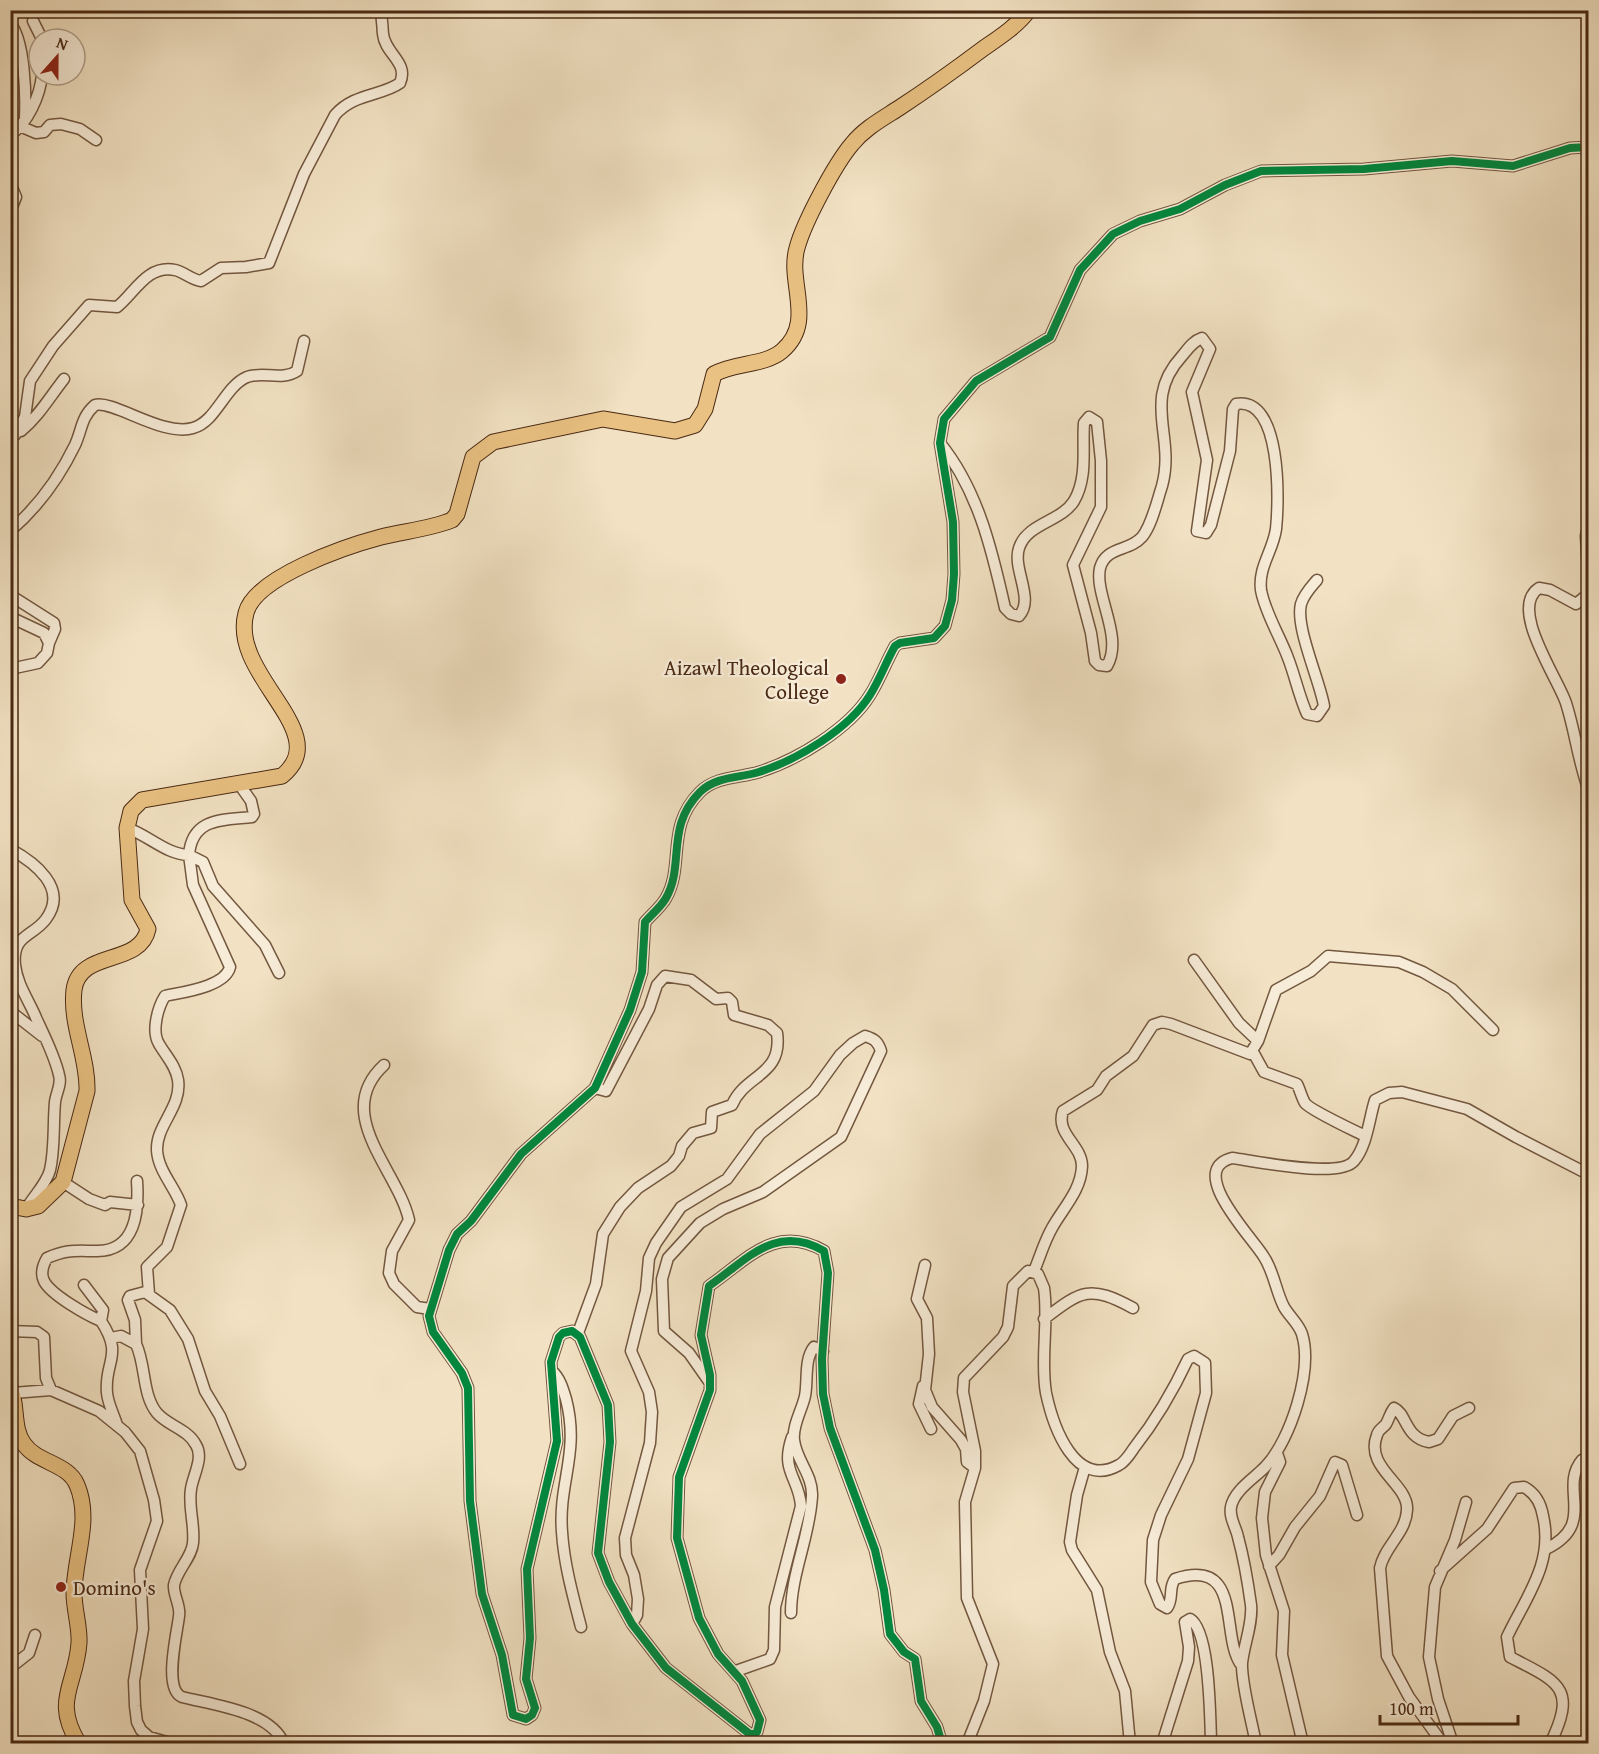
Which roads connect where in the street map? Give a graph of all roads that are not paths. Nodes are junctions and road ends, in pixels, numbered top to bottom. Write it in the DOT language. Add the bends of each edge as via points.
graph roads {
  1 [pos="380,10"];
  2 [pos="1029,10"];
  3 [pos="33,21"];
  4 [pos="10,23"];
  5 [pos="36,27"];
  6 [pos="39,87"];
  7 [pos="23,122"];
  8 [pos="10,135"];
  9 [pos="96,140"];
  10 [pos="1588,147"];
  11 [pos="10,183"];
  12 [pos="10,212"];
  13 [pos="304,341"];
  14 [pos="64,380"];
  15 [pos="13,437"];
  16 [pos="940,443"];
  17 [pos="1588,527"];
  18 [pos="10,531"];
  19 [pos="1588,572"];
  20 [pos="1317,580"];
  21 [pos="1588,594"];
  22 [pos="10,595"];
  23 [pos="10,616"];
  24 [pos="49,643"];
  25 [pos="10,669"];
  26 [pos="238,784"];
  27 [pos="1588,788"];
  28 [pos="127,828"];
  29 [pos="10,849"];
  30 [pos="189,855"];
  31 [pos="1194,960"];
  32 [pos="279,973"];
  33 [pos="10,1011"];
  34 [pos="1493,1030"];
  35 [pos="45,1038"];
  36 [pos="1258,1041"];
  37 [pos="1253,1052"];
  38 [pos="384,1065"];
  39 [pos="595,1088"];
  40 [pos="1365,1136"];
  41 [pos="1588,1174"];
  42 [pos="137,1181"];
  43 [pos="63,1182"];
  44 [pos="138,1205"];
  45 [pos="18,1207"];
  46 [pos="925,1265"];
  47 [pos="1034,1271"];
  48 [pos="84,1285"];
  49 [pos="149,1294"];
  50 [pos="1132,1308"];
  51 [pos="430,1309"];
  52 [pos="1044,1320"];
  53 [pos="101,1321"];
  54 [pos="10,1331"];
  55 [pos="578,1333"];
  56 [pos="111,1338"];
  57 [pos="136,1344"];
  58 [pos="823,1351"];
  59 [pos="551,1371"];
  60 [pos="925,1380"];
  61 [pos="710,1383"];
  62 [pos="51,1389"];
  63 [pos="12,1390"];
  64 [pos="1469,1408"];
  65 [pos="118,1426"];
  66 [pos="931,1429"];
  67 [pos="794,1434"];
  68 [pos="1277,1453"];
  69 [pos="1588,1461"];
  70 [pos="240,1464"];
  71 [pos="1085,1467"];
  72 [pos="975,1468"];
  73 [pos="1466,1502"];
  74 [pos="1357,1515"];
  75 [pos="1546,1549"];
  76 [pos="1269,1566"];
  77 [pos="1440,1571"];
  78 [pos="790,1613"];
  79 [pos="632,1624"];
  80 [pos="581,1627"];
  81 [pos="35,1635"];
  82 [pos="1242,1666"];
  83 [pos="10,1668"];
  84 [pos="736,1671"];
  85 [pos="1211,1740"];
  86 [pos="79,1743"];
  87 [pos="174,1743"];
  88 [pos="284,1743"];
  89 [pos="942,1743"];
  90 [pos="967,1743"];
  91 [pos="1130,1743"];
  92 [pos="1162,1743"];
  93 [pos="1256,1743"];
  94 [pos="1303,1743"];
  95 [pos="1443,1743"];
  96 [pos="1453,1743"];
  97 [pos="1550,1743"];
  1 -- 15 [label="street" via="383,35 402,69 400,83 343,107 336,115 304,174 269,263 222,268 201,281 166,270 140,281 117,307 89,305 53,346 30,381 26,417"];
  2 -- 26 [label="highway" via="1018,24 863,132 850,146 797,248 794,262 801,313 792,340 772,357 714,374 705,409 695,425 675,431 603,419 493,442 473,457 452,520 379,537 294,569 252,599 245,613 246,651 291,720 299,742 292,766 282,776"];
  3 -- 5 [label="street"];
  4 -- 7 [label="street" via="20,51"];
  6 -- 7 [label="street"];
  7 -- 8 [label="street"];
  7 -- 9 [label="street" via="36,133 55,124 73,126"];
  10 -- 16 [label="street" via="1570,148 1514,166 1452,161 1364,169 1261,171 1180,209 1128,226 1104,241 1080,270 1050,337 983,375 968,388 944,418"];
  11 -- 12 [label="street" via="16,197"];
  13 -- 18 [label="street" via="297,371 244,379 203,422 192,428 164,426 106,405 95,405 82,419 76,442 56,480"];
  14 -- 15 [label="street" via="36,419"];
  16 -- 20 [label="street" via="955,462 982,522 1005,608 1019,615 1025,605 1019,548 1028,534 1074,501 1082,475 1084,420 1089,417 1097,422 1101,507 1073,565 1095,661 1107,666 1112,650 1108,609 1100,591 1100,567 1108,554 1135,543 1148,526 1165,467 1160,392 1169,370 1202,338 1210,349 1192,392 1207,460 1197,531 1206,533 1211,525 1230,451 1233,409 1236,404 1252,406 1276,449 1275,529 1260,574 1262,592 1307,714 1317,716 1324,706 1309,659 1300,608"];
  16 -- 39 [label="street" via="953,522 952,600 945,626 934,638 895,646 869,697 821,741 787,762 720,781 696,797 684,816 666,898 645,922 645,962 630,1010"];
  17 -- 19 [label="street"];
  21 -- 27 [label="street" via="1576,604 1539,588 1531,597 1529,612 1534,635 1565,699"];
  22 -- 24 [label="street" via="54,623"];
  23 -- 24 [label="street" via="44,633"];
  24 -- 25 [label="street" via="47,653 38,663"];
  26 -- 28 [label="highway" via="142,800 131,811"];
  26 -- 30 [label="street" via="251,801 252,817 210,821 193,839"];
  28 -- 30 [label="street" via="177,855"];
  28 -- 43 [label="highway" via="132,900 148,929 141,946 85,970 74,988 78,1041 88,1076"];
  29 -- 35 [label="street" via="41,869 52,890 51,910 45,921 22,938 14,963"];
  30 -- 32 [label="street" via="203,862 213,886 265,945"];
  30 -- 49 [label="street" via="193,885 230,967 215,982 165,996 157,1012 157,1040 174,1067 179,1087 157,1150 181,1205 166,1247 147,1267"];
  31 -- 36 [label="street" via="1239,1023"];
  33 -- 35 [label="street"];
  34 -- 36 [label="street" via="1460,995 1408,965 1328,956 1311,971 1276,990"];
  35 -- 45 [label="street" via="60,1082 51,1132 50,1172"];
  36 -- 37 [label="street"];
  37 -- 40 [label="street" via="1264,1072 1297,1084 1312,1109"];
  37 -- 47 [label="street" via="1246,1054 1170,1024 1157,1023 1149,1028 1133,1056 1106,1076 1098,1090 1064,1109 1063,1130 1081,1159 1082,1168 1078,1187 1045,1242"];
  38 -- 51 [label="street" via="374,1074 365,1093 367,1126 409,1220 392,1251 389,1273 394,1284 417,1307"];
  39 -- 51 [label="street" via="521,1154 457,1234 448,1250"];
  39 -- 55 [label="street" via="606,1091 649,1009 657,985 665,976 691,980 716,999 728,998 734,1015 768,1025 777,1033 770,1068 740,1091 732,1105 712,1112 711,1128 688,1137 670,1166 638,1188 620,1207 603,1234 596,1284"];
  40 -- 41 [label="street" via="1375,1100 1380,1096 1402,1092 1421,1095 1467,1109"];
  40 -- 68 [label="street" via="1354,1162 1341,1169 1232,1158 1216,1170 1220,1196 1266,1258 1284,1306 1302,1332 1305,1351 1297,1403"];
  42 -- 44 [label="street"];
  43 -- 44 [label="street" via="105,1205"];
  43 -- 45 [label="highway" via="38,1206"];
  44 -- 53 [label="street" via="133,1226 119,1245 99,1251 71,1249 47,1258 43,1266 45,1283 82,1312"];
  46 -- 60 [label="street" via="917,1299 927,1318 929,1354"];
  47 -- 52 [label="street" via="1043,1284"];
  47 -- 72 [label="street" via="1024,1273 1013,1286 1008,1327 998,1344 964,1378"];
  48 -- 53 [label="street" via="104,1310"];
  49 -- 57 [label="street" via="141,1291 128,1298"];
  49 -- 70 [label="street" via="170,1310 188,1339 205,1391"];
  50 -- 52 [label="street" via="1111,1296 1089,1292 1075,1296"];
  51 -- 59 [label="street" via="433,1332 468,1388 470,1502 482,1594 502,1654 510,1708 518,1719 526,1719 535,1708 526,1679 530,1638 527,1569 557,1441"];
  52 -- 71 [label="street" via="1046,1388 1054,1426 1071,1454"];
  53 -- 56 [label="street"];
  54 -- 62 [label="street" via="37,1332 44,1337 46,1378"];
  55 -- 59 [label="street" via="568,1331 559,1337"];
  55 -- 79 [label="street" via="608,1405 610,1442 598,1552"];
  56 -- 57 [label="street" via="121,1336"];
  56 -- 65 [label="street" via="113,1356 107,1393"];
  57 -- 88 [label="street" via="157,1413 189,1436 200,1456 188,1505 194,1544 174,1587 180,1615 171,1686 176,1694 267,1722"];
  58 -- 61 [label="street" via="828,1273 824,1251 806,1243 777,1240 709,1286 701,1335"];
  58 -- 67 [label="street" via="814,1347 810,1353 805,1395"];
  58 -- 89 [label="street" via="823,1394 830,1428 875,1550 890,1634 915,1659 921,1701"];
  59 -- 80 [label="street" via="564,1393 572,1430 561,1529"];
  60 -- 66 [label="street" via="919,1404"];
  60 -- 72 [label="street" via="930,1403 956,1432 966,1449 967,1462"];
  61 -- 79 [label="street" via="689,1353 664,1331 662,1279 668,1258 700,1223 763,1192 841,1137 881,1051 873,1038 865,1036 847,1049 814,1091 760,1134 727,1179 681,1207 650,1257 631,1351 649,1392 652,1412 650,1443 626,1538 626,1555 638,1599"];
  61 -- 84 [label="street" via="680,1477 677,1538 699,1618 718,1654"];
  62 -- 63 [label="street"];
  62 -- 65 [label="street" via="99,1411"];
  63 -- 86 [label="highway" via="22,1443 30,1452 71,1475 78,1486 82,1541 74,1590 79,1640 65,1698 67,1720"];
  64 -- 95 [label="street" via="1453,1416 1438,1439 1429,1442 1411,1432 1394,1408 1377,1433 1375,1445 1380,1466 1402,1493 1408,1508 1380,1568 1387,1656 1409,1696"];
  65 -- 87 [label="street" via="140,1451 157,1521 140,1570 143,1629 134,1682 137,1722 149,1737"];
  67 -- 78 [label="street" via="812,1493"];
  67 -- 84 [label="street" via="788,1465 801,1506 775,1607 774,1650 770,1659"];
  68 -- 76 [label="street" via="1278,1469 1262,1502"];
  68 -- 82 [label="street" via="1232,1504 1251,1608"];
  69 -- 75 [label="street" via="1582,1460 1574,1469 1576,1510 1569,1528"];
  71 -- 82 [label="street" via="1104,1473 1121,1464 1156,1420 1188,1359 1201,1359 1206,1370 1206,1393 1183,1472 1155,1534 1151,1582 1160,1604 1167,1608 1175,1579 1207,1577 1215,1581 1223,1593 1235,1655"];
  71 -- 91 [label="street" via="1070,1542 1097,1590 1110,1652 1125,1691"];
  72 -- 90 [label="street" via="965,1502 967,1598 993,1664 984,1701"];
  73 -- 77 [label="street" via="1455,1540"];
  74 -- 76 [label="street" via="1342,1465 1335,1462 1320,1496"];
  75 -- 77 [label="street" via="1545,1524 1538,1501 1529,1490 1518,1486 1487,1529"];
  75 -- 97 [label="street" via="1540,1573 1507,1637 1510,1657 1543,1672 1561,1692 1564,1713"];
  76 -- 94 [label="street" via="1284,1611 1282,1655"];
  77 -- 96 [label="street" via="1429,1657"];
  79 -- 84 [label="street" via="666,1668 744,1732 755,1734 760,1720"];
  81 -- 83 [label="street" via="29,1653"];
  82 -- 93 [label="street"];
  85 -- 92 [label="street" via="1204,1649 1190,1619 1185,1622 1188,1661"];
}
